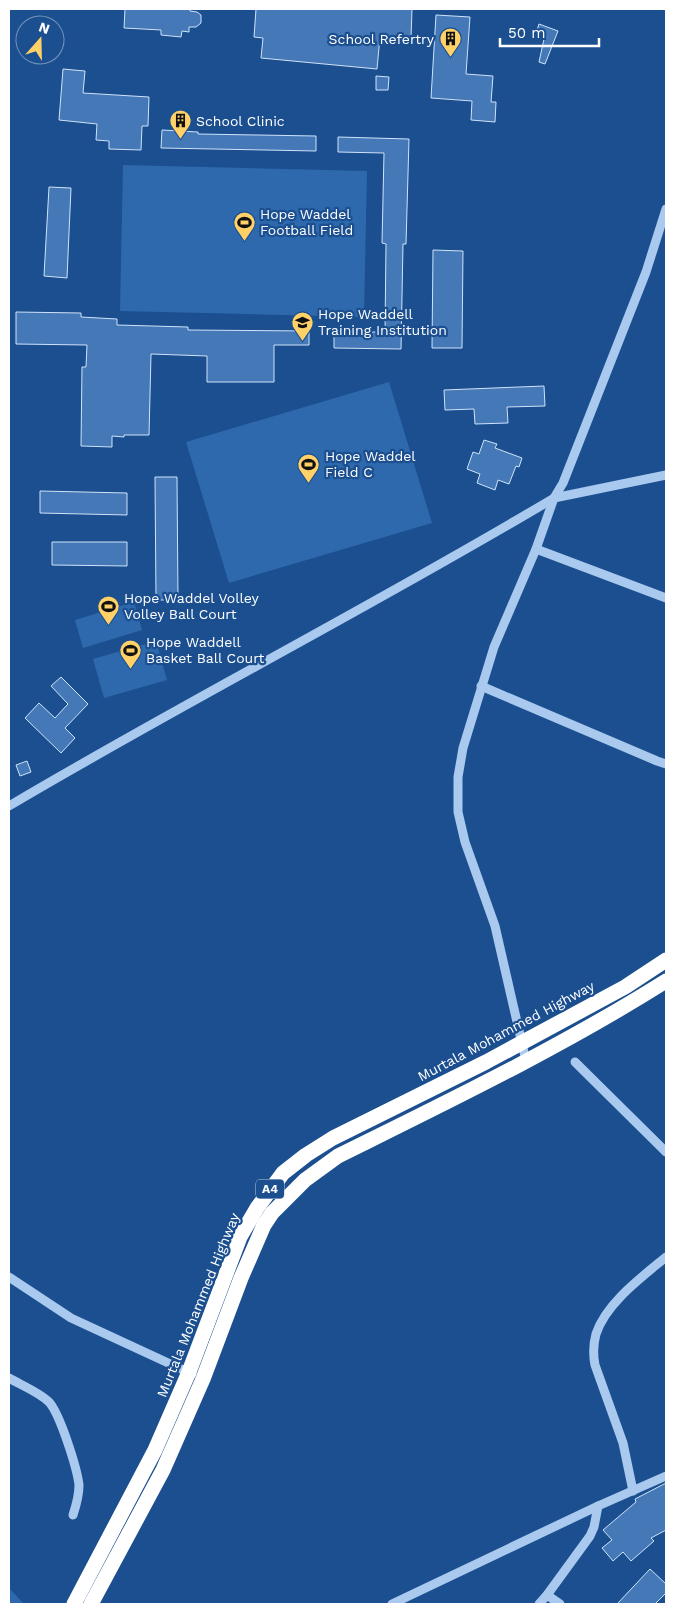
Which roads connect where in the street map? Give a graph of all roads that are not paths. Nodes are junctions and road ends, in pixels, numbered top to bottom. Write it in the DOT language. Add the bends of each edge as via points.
graph roads {
  1 [pos="666,209"];
  2 [pos="666,475"];
  3 [pos="554,498"];
  4 [pos="536,549"];
  5 [pos="666,598"];
  6 [pos="481,686"];
  7 [pos="666,764"];
  8 [pos="9,806"];
  9 [pos="666,960"];
  10 [pos="666,981"];
  11 [pos="522,1042"];
  12 [pos="526,1061"];
  13 [pos="575,1062"];
  14 [pos="666,1152"];
  15 [pos="666,1257"];
  16 [pos="9,1277"];
  17 [pos="189,1372"];
  18 [pos="9,1378"];
  19 [pos="203,1379"];
  20 [pos="666,1476"];
  21 [pos="633,1491"];
  22 [pos="598,1506"];
  23 [pos="73,1515"];
  24 [pos="547,1596"];
  25 [pos="74,1604"];
  26 [pos="91,1604"];
  27 [pos="392,1604"];
  28 [pos="539,1604"];
  29 [pos="560,1604"];
  1 -- 3 [label="street" via="646,272 563,484"];
  2 -- 3 [label="street"];
  3 -- 4 [label="street"];
  3 -- 8 [label="street"];
  4 -- 5 [label="street"];
  4 -- 6 [label="street"];
  6 -- 7 [label="street"];
  6 -- 11 [label="street" via="462,748 458,812 494,926"];
  9 -- 11 [label="highway, Murtala Mohammed Highway / A4" via="625,987"];
  10 -- 12 [label="highway, A4" via="614,1014"];
  11 -- 12 [label="street"];
  11 -- 17 [label="highway, Murtala Mohammed Highway / A4" via="333,1138 283,1173 253,1213 240,1237"];
  12 -- 19 [label="highway, A4" via="338,1156 305,1180 264,1225"];
  13 -- 14 [label="street"];
  15 -- 21 [label="street" via="612,1308 603,1319 594,1344 595,1365 623,1443"];
  16 -- 17 [label="street" via="71,1318"];
  17 -- 19 [label="street"];
  17 -- 25 [label="highway, Murtala Mohammed Highway / A4" via="155,1450"];
  18 -- 23 [label="street" via="48,1401 55,1410 77,1472 79,1487"];
  19 -- 26 [label="highway, A4" via="163,1470"];
  20 -- 21 [label="street"];
  21 -- 22 [label="street"];
  22 -- 24 [label="street" via="590,1536"];
  22 -- 27 [label="street"];
  24 -- 28 [label="street"];
  24 -- 29 [label="street"];
}
